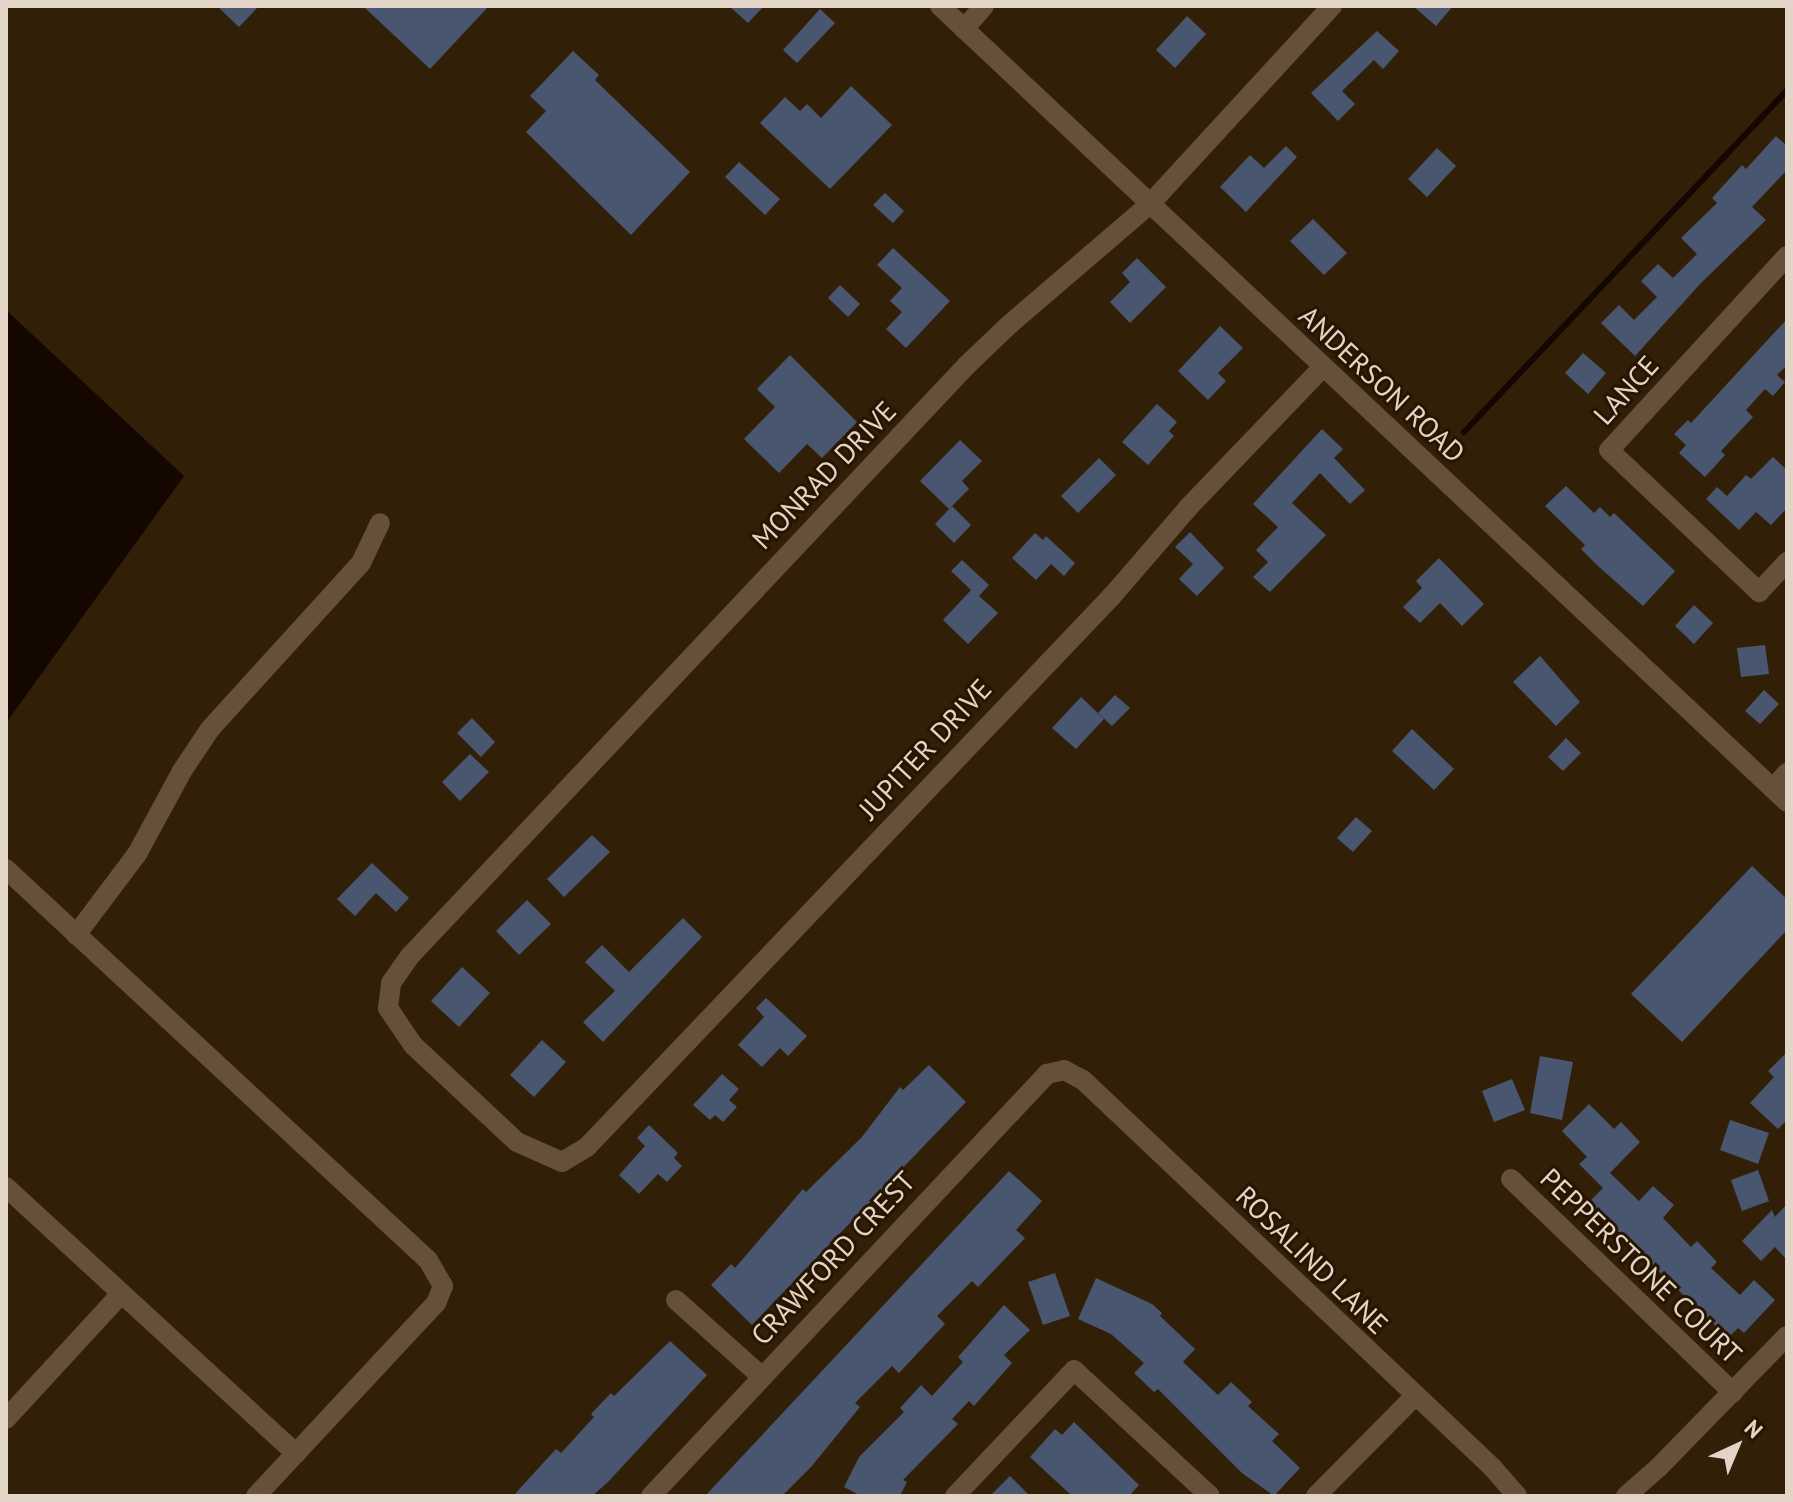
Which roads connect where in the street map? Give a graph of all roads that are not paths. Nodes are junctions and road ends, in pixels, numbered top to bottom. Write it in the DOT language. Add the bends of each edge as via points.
graph roads {
  1 [pos="940,6"];
  2 [pos="984,6"];
  3 [pos="1332,6"];
  4 [pos="964,29"];
  5 [pos="1150,204"];
  6 [pos="1787,256"];
  7 [pos="1323,367"];
  8 [pos="380,523"];
  9 [pos="1787,562"];
  10 [pos="1782,788"];
  11 [pos="6,869"];
  12 [pos="76,935"];
  13 [pos="1064,1070"];
  14 [pos="562,1162"];
  15 [pos="1511,1179"];
  16 [pos="6,1187"];
  17 [pos="121,1294"];
  18 [pos="676,1300"];
  19 [pos="1787,1336"];
  20 [pos="761,1376"];
  21 [pos="1733,1393"];
  22 [pos="1415,1396"];
  23 [pos="6,1419"];
  24 [pos="296,1454"];
  25 [pos="256,1496"];
  26 [pos="651,1496"];
  27 [pos="955,1496"];
  28 [pos="1210,1496"];
  29 [pos="1316,1496"];
  30 [pos="1517,1496"];
  31 [pos="1626,1496"];
  1 -- 4 [label="street, ANDERSON ROAD"];
  2 -- 4 [label="street"];
  3 -- 5 [label="street, MONRAD DRIVE"];
  4 -- 5 [label="street, ANDERSON ROAD"];
  5 -- 7 [label="street, ANDERSON ROAD"];
  5 -- 14 [label="street, MONRAD DRIVE" via="999,334 410,956 391,983 388,1006 413,1045 517,1142"];
  6 -- 9 [label="street, LANCE" via="1609,450 1759,592"];
  7 -- 10 [label="street, ANDERSON ROAD"];
  7 -- 14 [label="street, JUPITER DRIVE" via="1112,596 633,1095 604,1133"];
  8 -- 12 [label="street" via="361,563 210,729 137,854"];
  11 -- 12 [label="street"];
  12 -- 24 [label="street" via="417,1250 443,1286 436,1303"];
  13 -- 20 [label="street, CRAWFORD CREST" via="1047,1074"];
  13 -- 22 [label="street, ROSALIND LANE" via="1083,1080"];
  15 -- 21 [label="street, PEPPERSTONE COURT"];
  16 -- 17 [label="street"];
  17 -- 23 [label="street"];
  17 -- 24 [label="street"];
  18 -- 20 [label="street"];
  19 -- 21 [label="street"];
  20 -- 26 [label="street, CRAWFORD CREST"];
  21 -- 31 [label="street"];
  22 -- 29 [label="street"];
  22 -- 30 [label="street, ROSALIND LANE"];
  24 -- 25 [label="street"];
  27 -- 28 [label="street" via="1074,1370"];
}
